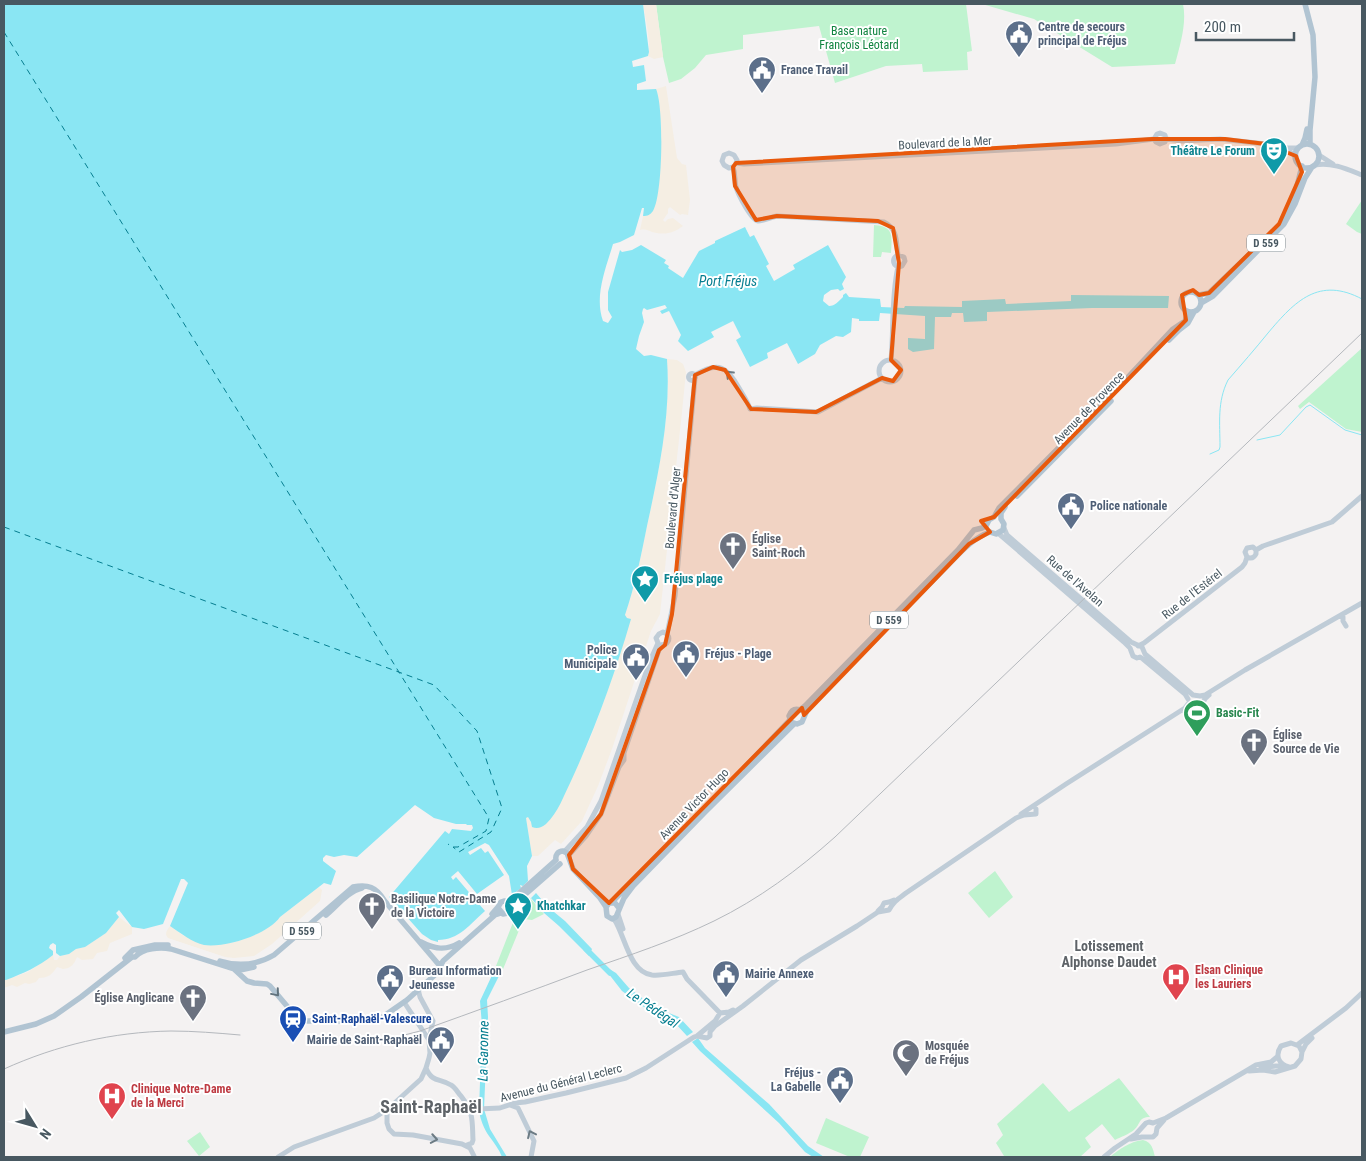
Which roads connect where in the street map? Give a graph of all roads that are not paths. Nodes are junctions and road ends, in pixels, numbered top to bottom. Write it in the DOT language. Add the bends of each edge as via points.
graph roads {
  1 [pos="1305,4"];
  2 [pos="1314,57"];
  3 [pos="1310,144"];
  4 [pos="1300,147"];
  5 [pos="1281,148"];
  6 [pos="1319,155"];
  7 [pos="1296,156"];
  8 [pos="1335,165"];
  9 [pos="1302,166"];
  10 [pos="1314,166"];
  11 [pos="1362,175"];
  12 [pos="1199,295"];
  13 [pos="1201,303"];
  14 [pos="1187,311"];
  15 [pos="1194,312"];
  16 [pos="891,360"];
  17 [pos="882,378"];
  18 [pos="1362,496"];
  19 [pos="994,517"];
  20 [pos="1001,519"];
  21 [pos="987,524"];
  22 [pos="1004,528"];
  23 [pos="990,532"];
  24 [pos="998,533"];
  25 [pos="1256,550"];
  26 [pos="1247,557"];
  27 [pos="1362,604"];
  28 [pos="1343,617"];
  29 [pos="1346,626"];
  30 [pos="667,634"];
  31 [pos="660,644"];
  32 [pos="1139,649"];
  33 [pos="1201,698"];
  34 [pos="1190,701"];
  35 [pos="800,710"];
  36 [pos="804,715"];
  37 [pos="792,722"];
  38 [pos="1033,808"];
  39 [pos="564,859"];
  40 [pos="384,900"];
  41 [pos="512,902"];
  42 [pos="609,904"];
  43 [pos="890,904"];
  44 [pos="500,910"];
  45 [pos="617,914"];
  46 [pos="419,941"];
  47 [pos="133,954"];
  48 [pos="440,966"];
  49 [pos="246,969"];
  50 [pos="236,971"];
  51 [pos="247,981"];
  52 [pos="418,989"];
  53 [pos="1362,995"];
  54 [pos="420,997"];
  55 [pos="404,1002"];
  56 [pos="408,1009"];
  57 [pos="722,1016"];
  58 [pos="4,1031"];
  59 [pos="429,1037"];
  60 [pos="1297,1045"];
  61 [pos="1302,1052"];
  62 [pos="1278,1057"];
  63 [pos="1286,1066"];
  64 [pos="426,1068"];
  65 [pos="1246,1071"];
  66 [pos="422,1076"];
  67 [pos="432,1078"];
  68 [pos="525,1102"];
  69 [pos="510,1105"];
  70 [pos="468,1106"];
  71 [pos="388,1109"];
  72 [pos="478,1109"];
  73 [pos="520,1112"];
  74 [pos="374,1118"];
  75 [pos="1166,1118"];
  76 [pos="387,1123"];
  77 [pos="1153,1123"];
  78 [pos="1142,1128"];
  79 [pos="1157,1128"];
  80 [pos="1146,1136"];
  81 [pos="1129,1139"];
  82 [pos="474,1141"];
  83 [pos="467,1145"];
  84 [pos="278,1157"];
  85 [pos="474,1157"];
  86 [pos="531,1157"];
  87 [pos="1104,1157"];
  1 -- 2 [label="main road" via="1311,23"];
  2 -- 3 [label="main road"];
  2 -- 4 [label="main road" via="1306,132"];
  3 -- 4 [label="main road"];
  3 -- 6 [label="main road"];
  4 -- 5 [label="main road, Boulevard de la Mer"];
  4 -- 7 [label="main road"];
  5 -- 7 [label="main road, Boulevard de la Mer"];
  5 -- 16 [label="main road, Boulevard de la Mer" via="1225,139 1166,139 1160,144 1154,139 735,165 735,186 751,217 756,220 778,216 884,222 893,228 898,255 905,262 898,267 894,285"];
  6 -- 8 [label="main road"];
  6 -- 10 [label="main road"];
  7 -- 9 [label="main road"];
  8 -- 10 [label="main road"];
  8 -- 11 [label="main road"];
  9 -- 10 [label="main road"];
  9 -- 12 [label="main road, D 559" via="1294,198 1279,224 1209,293"];
  10 -- 13 [label="main road, D 559" via="1279,230 1213,296"];
  12 -- 13 [label="main road"];
  12 -- 14 [label="main road" via="1190,292 1183,297 1181,304"];
  13 -- 15 [label="main road"];
  14 -- 15 [label="main road"];
  14 -- 19 [label="main road, Avenue de Provence" via="1185,321 1173,329 999,508"];
  15 -- 20 [label="main road, Avenue de Provence" via="1188,323 1003,510"];
  16 -- 17 [label="main road" via="880,366"];
  16 -- 17 [label="main road" via="899,365 900,375 894,381"];
  17 -- 30 [label="main road, Boulevard d'Alger, one-way" via="818,412 750,408 732,375 723,368 711,367 694,379 677,579"];
  18 -- 25 [label="main road" via="1332,522"];
  19 -- 20 [label="main road"];
  19 -- 21 [label="main road"];
  20 -- 22 [label="main road"];
  21 -- 23 [label="main road"];
  21 -- 35 [label="main road, D 559" via="969,535 958,550"];
  22 -- 24 [label="main road"];
  22 -- 32 [label="main road, Rue de l'Avelan" via="1007,535"];
  23 -- 24 [label="main road"];
  23 -- 36 [label="main road, D 559" via="969,544"];
  24 -- 32 [label="main road, Rue de l'Avelan" via="1124,642"];
  25 -- 26 [label="main road" via="1254,557"];
  25 -- 26 [label="main road" via="1248,548 1245,552"];
  26 -- 32 [label="main road, Rue de l'Estérel" via="1242,567"];
  27 -- 28 [label="main road"];
  27 -- 33 [label="main road"];
  28 -- 29 [label="main road"];
  28 -- 33 [label="main road"];
  30 -- 31 [label="main road" via="668,642"];
  30 -- 31 [label="main road" via="658,634 656,638"];
  31 -- 39 [label="main road" via="624,753 596,811"];
  32 -- 34 [label="main road, Rue de l'Avelan"];
  33 -- 34 [label="main road"];
  33 -- 34 [label="main road" via="1202,706 1199,708 1195,709"];
  34 -- 38 [label="main road" via="1185,708"];
  35 -- 36 [label="main road"];
  35 -- 37 [label="main road" via="791,712"];
  36 -- 37 [label="main road" via="802,722"];
  37 -- 42 [label="main road, Avenue Victor Hugo"];
  37 -- 45 [label="main road, Avenue Victor Hugo" via="633,886"];
  38 -- 43 [label="main road"];
  38 -- 43 [label="main road" via="1028,811 1031,815 1020,816"];
  39 -- 41 [label="main road"];
  39 -- 42 [label="main road"];
  40 -- 46 [label="main road, D 559"];
  40 -- 47 [label="main road, D 559" via="371,887 351,888 274,955 256,963 226,963 168,945 155,945"];
  40 -- 49 [label="main road, D 559" via="374,891 357,889 276,958"];
  41 -- 44 [label="main road" via="502,901"];
  41 -- 44 [label="main road" via="508,913"];
  42 -- 45 [label="main road" via="616,904"];
  42 -- 45 [label="main road" via="607,916 610,918"];
  43 -- 57 [label="main road, Avenue du Général Leclerc" via="884,902 883,909 806,954"];
  44 -- 46 [label="main road" via="454,946 439,949"];
  44 -- 48 [label="main road, D 559"];
  45 -- 57 [label="main road" via="618,926 640,970 650,974 683,972"];
  46 -- 48 [label="main road, D 559"];
  47 -- 50 [label="main road, D 559" via="155,948 168,949"];
  47 -- 58 [label="main road, D 559" via="46,1018"];
  48 -- 52 [label="main road, D 559"];
  49 -- 50 [label="main road, D 559"];
  49 -- 51 [label="main road"];
  50 -- 51 [label="main road, D 559"];
  51 -- 55 [label="main road, D 559, one-way" via="269,984 304,1021 370,1021"];
  52 -- 54 [label="main road"];
  52 -- 55 [label="main road, D 559"];
  53 -- 60 [label="main road"];
  53 -- 61 [label="main road" via="1348,1010 1319,1031"];
  54 -- 56 [label="main road" via="415,996 408,1002"];
  54 -- 59 [label="main road" via="433,1022"];
  55 -- 56 [label="main road"];
  56 -- 59 [label="main road"];
  57 -- 68 [label="main road, Avenue du Général Leclerc" via="702,1033 632,1075"];
  59 -- 64 [label="main road" via="430,1053"];
  60 -- 61 [label="main road"];
  60 -- 62 [label="main road" via="1284,1044"];
  61 -- 63 [label="main road" via="1300,1062"];
  62 -- 63 [label="main road"];
  62 -- 65 [label="main road"];
  63 -- 65 [label="main road"];
  64 -- 66 [label="main road"];
  64 -- 67 [label="main road"];
  65 -- 75 [label="main road"];
  66 -- 67 [label="main road"];
  66 -- 71 [label="main road"];
  67 -- 70 [label="main road" via="450,1084"];
  68 -- 69 [label="main road, Avenue du Général Leclerc"];
  68 -- 73 [label="main road"];
  69 -- 72 [label="main road, Avenue du Général Leclerc"];
  69 -- 73 [label="main road"];
  70 -- 72 [label="main road, Avenue du Général Leclerc"];
  70 -- 82 [label="main road"];
  71 -- 74 [label="main road"];
  71 -- 76 [label="main road"];
  72 -- 82 [label="main road" via="474,1115"];
  86 -- 73 [label="main road, one-way" via="534,1141"];
  74 -- 76 [label="main road"];
  74 -- 84 [label="main road" via="294,1147"];
  75 -- 77 [label="main road"];
  75 -- 79 [label="main road"];
  76 -- 83 [label="main road, one-way" via="394,1134"];
  77 -- 78 [label="main road" via="1148,1122"];
  77 -- 79 [label="main road"];
  78 -- 80 [label="main road"];
  78 -- 81 [label="main road"];
  79 -- 80 [label="main road" via="1155,1136"];
  80 -- 81 [label="main road"];
  81 -- 87 [label="main road"];
  82 -- 83 [label="main road"];
  82 -- 85 [label="main road"];
  83 -- 85 [label="main road"];
}
